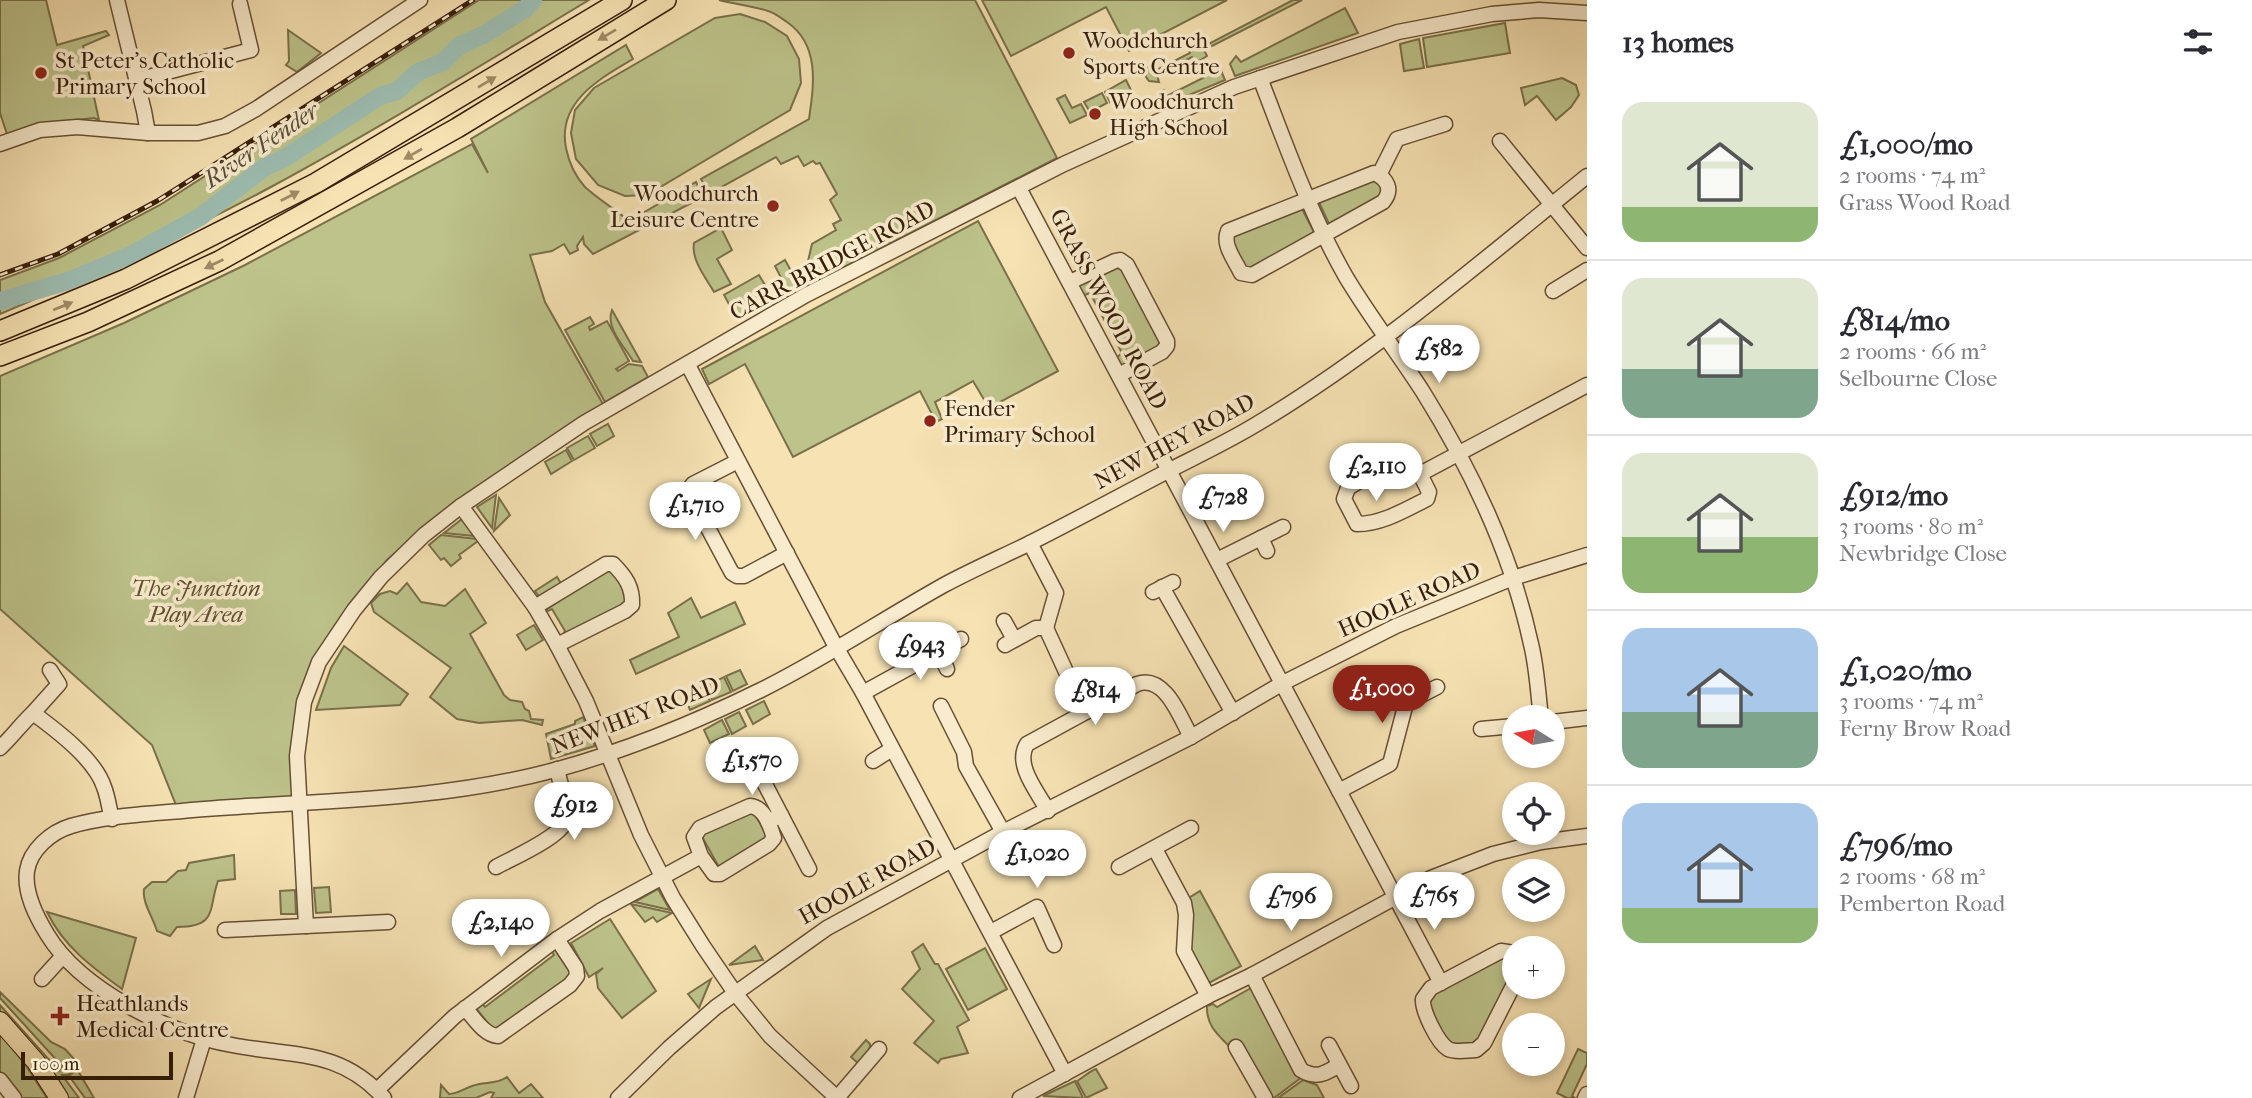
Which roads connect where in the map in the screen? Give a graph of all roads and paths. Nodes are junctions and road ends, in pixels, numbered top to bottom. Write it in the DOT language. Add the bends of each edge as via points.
graph roads {
  1 [pos="117,0"];
  2 [pos="420,0"];
  3 [pos="622,0"];
  4 [pos="666,0"];
  5 [pos="239,2"];
  6 [pos="1587,13"];
  7 [pos="1260,78"];
  8 [pos="137,80"];
  9 [pos="1445,124"];
  10 [pos="148,133"];
  11 [pos="1500,141"];
  12 [pos="0,144"];
  13 [pos="1379,175"];
  14 [pos="1587,176"];
  15 [pos="1018,188"];
  16 [pos="1307,198"];
  17 [pos="1550,206"];
  18 [pos="1325,235"];
  19 [pos="1587,248"];
  20 [pos="1587,270"];
  21 [pos="1070,282"];
  22 [pos="1553,291"];
  23 [pos="0,331"];
  24 [pos="1384,338"];
  25 [pos="0,356"];
  26 [pos="688,365"];
  27 [pos="1119,375"];
  28 [pos="1587,386"];
  29 [pos="1458,454"];
  30 [pos="738,461"];
  31 [pos="1169,471"];
  32 [pos="1420,474"];
  33 [pos="461,506"];
  34 [pos="1283,527"];
  35 [pos="1030,543"];
  36 [pos="786,553"];
  37 [pos="1587,555"];
  38 [pos="1217,559"];
  39 [pos="1513,578"];
  40 [pos="1162,587"];
  41 [pos="536,607"];
  42 [pos="1004,621"];
  43 [pos="1046,628"];
  44 [pos="961,639"];
  45 [pos="557,645"];
  46 [pos="836,648"];
  47 [pos="939,652"];
  48 [pos="947,669"];
  49 [pos="50,670"];
  50 [pos="1283,683"];
  51 [pos="1073,686"];
  52 [pos="1437,687"];
  53 [pos="863,693"];
  54 [pos="1539,705"];
  55 [pos="940,707"];
  56 [pos="33,713"];
  57 [pos="1233,713"];
  58 [pos="1587,718"];
  59 [pos="1565,721"];
  60 [pos="1502,727"];
  61 [pos="1482,729"];
  62 [pos="1191,737"];
  63 [pos="0,748"];
  64 [pos="892,748"];
  65 [pos="608,753"];
  66 [pos="873,761"];
  67 [pos="754,763"];
  68 [pos="556,769"];
  69 [pos="1339,791"];
  70 [pos="299,803"];
  71 [pos="1048,811"];
  72 [pos="112,819"];
  73 [pos="774,819"];
  74 [pos="1191,828"];
  75 [pos="1003,832"];
  76 [pos="1587,836"];
  77 [pos="1154,849"];
  78 [pos="701,856"];
  79 [pos="951,860"];
  80 [pos="496,867"];
  81 [pos="1119,867"];
  82 [pos="809,869"];
  83 [pos="662,877"];
  84 [pos="1395,897"];
  85 [pos="388,922"];
  86 [pos="306,926"];
  87 [pos="225,930"];
  88 [pos="991,932"];
  89 [pos="558,939"];
  90 [pos="1054,944"];
  91 [pos="1502,951"];
  92 [pos="62,957"];
  93 [pos="1252,975"];
  94 [pos="42,979"];
  95 [pos="1441,983"];
  96 [pos="735,993"];
  97 [pos="1208,996"];
  98 [pos="1506,999"];
  99 [pos="465,1008"];
  100 [pos="0,1021"];
  101 [pos="204,1039"];
  102 [pos="1329,1045"];
  103 [pos="1236,1047"];
  104 [pos="879,1049"];
  105 [pos="1339,1065"];
  106 [pos="1065,1074"];
  107 [pos="0,1080"];
  108 [pos="1351,1086"];
  109 [pos="381,1094"];
  110 [pos="14,1098"];
  111 [pos="59,1098"];
  112 [pos="186,1098"];
  113 [pos="618,1098"];
  114 [pos="837,1098"];
  115 [pos="1020,1098"];
  116 [pos="1265,1098"];
  1 -- 8 [label="street"];
  2 -- 10 [label="street" via="225,126 198,134"];
  23 -- 3 [label="highway, one-way" via="126,279 316,183"];
  4 -- 25 [label="highway, one-way" via="457,128 219,261 88,322"];
  5 -- 8 [label="street" via="251,50"];
  6 -- 7 [label="street, CARR BRIDGE ROAD" via="1539,10 1472,17 1398,32"];
  7 -- 15 [label="street, CARR BRIDGE ROAD"];
  7 -- 16 [label="street"];
  8 -- 10 [label="street"];
  9 -- 13 [label="street" via="1397,139"];
  10 -- 12 [label="street" via="76,127 40,130"];
  11 -- 17 [label="street"];
  13 -- 16 [label="street" via="1363,176"];
  13 -- 18 [label="street" via="1388,183 1383,202"];
  14 -- 17 [label="street, NEW HEY ROAD"];
  15 -- 21 [label="street, GRASS WOOD ROAD"];
  15 -- 26 [label="street, CARR BRIDGE ROAD" via="806,295"];
  16 -- 18 [label="street"];
  16 -- 18 [label="street" via="1233,229 1226,236 1227,245 1241,273 1247,275"];
  17 -- 19 [label="street"];
  17 -- 24 [label="street, NEW HEY ROAD"];
  18 -- 24 [label="street"];
  20 -- 22 [label="street"];
  21 -- 27 [label="street, GRASS WOOD ROAD"];
  21 -- 27 [label="street" via="1115,261 1127,265 1167,346"];
  24 -- 29 [label="street" via="1421,389"];
  24 -- 31 [label="street, NEW HEY ROAD" via="1295,401"];
  26 -- 30 [label="street"];
  26 -- 33 [label="street, CARR BRIDGE ROAD" via="584,422"];
  27 -- 31 [label="street, GRASS WOOD ROAD"];
  28 -- 29 [label="street"];
  29 -- 32 [label="street"];
  29 -- 39 [label="street"];
  30 -- 36 [label="street"];
  30 -- 36 [label="street" via="693,484 693,500 737,576"];
  31 -- 35 [label="street, NEW HEY ROAD"];
  31 -- 38 [label="street, GRASS WOOD ROAD"];
  32 -- 32 [label="street" via="1429,492 1427,499 1372,524 1357,524 1343,499 1348,488 1401,456 1409,458"];
  33 -- 41 [label="street"];
  33 -- 70 [label="street, CARR BRIDGE ROAD" via="380,577 319,662 301,723"];
  34 -- 38 [label="street" via="1264,544"];
  35 -- 43 [label="street" via="1056,593"];
  35 -- 46 [label="street, NEW HEY ROAD"];
  36 -- 46 [label="street"];
  37 -- 39 [label="street, HOOLE ROAD"];
  38 -- 50 [label="street, GRASS WOOD ROAD"];
  39 -- 50 [label="street, HOOLE ROAD" via="1396,626"];
  39 -- 54 [label="street" via="1531,643"];
  40 -- 57 [label="street"];
  41 -- 45 [label="street"];
  41 -- 45 [label="street" via="606,564 613,564 630,585 632,605 625,611"];
  42 -- 43 [label="street" via="1009,642 1036,628"];
  43 -- 51 [label="street"];
  44 -- 47 [label="street"];
  45 -- 65 [label="street"];
  46 -- 53 [label="street"];
  46 -- 65 [label="street, NEW HEY ROAD" via="763,689"];
  47 -- 48 [label="street"];
  47 -- 53 [label="street"];
  49 -- 56 [label="street" via="59,684"];
  50 -- 57 [label="street, HOOLE ROAD"];
  50 -- 69 [label="street, GRASS WOOD ROAD"];
  52 -- 69 [label="street" via="1406,703 1390,764"];
  53 -- 64 [label="street"];
  55 -- 75 [label="street"];
  56 -- 63 [label="street"];
  56 -- 72 [label="street" via="96,771"];
  57 -- 62 [label="street, HOOLE ROAD"];
  58 -- 59 [label="street"];
  60 -- 61 [label="street"];
  62 -- 71 [label="street, HOOLE ROAD"];
  62 -- 71 [label="street" via="1161,688 1150,682 1137,684 1027,744 1023,764"];
  64 -- 66 [label="street"];
  64 -- 79 [label="street"];
  65 -- 68 [label="street, NEW HEY ROAD"];
  65 -- 83 [label="street"];
  67 -- 73 [label="street"];
  68 -- 70 [label="street, NEW HEY ROAD" via="437,793"];
  68 -- 80 [label="street" via="566,812 561,830"];
  69 -- 84 [label="street, GRASS WOOD ROAD"];
  70 -- 72 [label="street, NEW HEY ROAD" via="234,805"];
  70 -- 86 [label="street, CARR BRIDGE ROAD"];
  71 -- 75 [label="street, HOOLE ROAD"];
  72 -- 92 [label="street, NEW HEY ROAD" via="71,826 51,836 28,864 30,901"];
  73 -- 78 [label="street" via="774,838 769,844 720,874 714,874"];
  73 -- 78 [label="street" via="750,806 700,828 694,837"];
  73 -- 82 [label="street"];
  74 -- 77 [label="street"];
  75 -- 79 [label="street, HOOLE ROAD"];
  76 -- 84 [label="street" via="1493,854"];
  77 -- 81 [label="street"];
  77 -- 97 [label="street" via="1184,903 1184,951"];
  78 -- 83 [label="street"];
  79 -- 88 [label="street"];
  79 -- 96 [label="street, HOOLE ROAD" via="827,928"];
  83 -- 89 [label="street"];
  83 -- 96 [label="street"];
  84 -- 93 [label="street"];
  84 -- 95 [label="street, GRASS WOOD ROAD"];
  85 -- 86 [label="street"];
  86 -- 87 [label="street"];
  88 -- 90 [label="street" via="1037,908"];
  88 -- 106 [label="street"];
  89 -- 99 [label="street"];
  89 -- 99 [label="street" via="576,968 577,976 570,985 498,1036 486,1031"];
  91 -- 95 [label="street"];
  92 -- 94 [label="street"];
  92 -- 101 [label="street, NEW HEY ROAD" via="134,1009"];
  93 -- 97 [label="street"];
  93 -- 105 [label="street" via="1301,1070 1320,1076"];
  95 -- 98 [label="street" via="1426,993 1422,1004 1441,1043 1454,1051 1476,1050 1484,1043"];
  96 -- 113 [label="street, HOOLE ROAD"];
  96 -- 114 [label="street" via="770,1036"];
  97 -- 106 [label="street"];
  99 -- 109 [label="street"];
  100 -- 111 [label="main road" via="36,1062"];
  101 -- 109 [label="street, NEW HEY ROAD" via="322,1057 358,1074"];
  101 -- 112 [label="street"];
  102 -- 105 [label="street"];
  103 -- 116 [label="street"];
  104 -- 114 [label="street"];
  105 -- 108 [label="street"];
  106 -- 115 [label="street"];
  107 -- 110 [label="street"];
}
